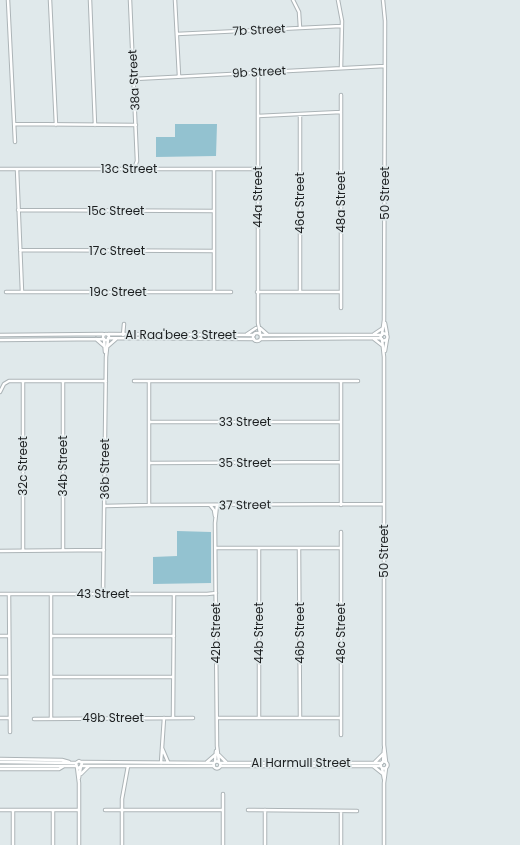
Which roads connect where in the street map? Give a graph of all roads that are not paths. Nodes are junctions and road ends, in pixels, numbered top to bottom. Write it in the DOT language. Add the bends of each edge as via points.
graph roads {
  1 [pos="8,0"];
  2 [pos="50,0"];
  3 [pos="90,0"];
  4 [pos="130,0"];
  5 [pos="176,0"];
  6 [pos="293,0"];
  7 [pos="338,0"];
  8 [pos="383,0"];
  9 [pos="342,26"];
  10 [pos="300,28"];
  11 [pos="177,34"];
  12 [pos="385,66"];
  13 [pos="342,68"];
  14 [pos="258,72"];
  15 [pos="179,76"];
  16 [pos="134,78"];
  17 [pos="341,95"];
  18 [pos="341,112"];
  19 [pos="300,114"];
  20 [pos="258,116"];
  21 [pos="14,124"];
  22 [pos="56,125"];
  23 [pos="95,125"];
  24 [pos="136,125"];
  25 [pos="15,142"];
  26 [pos="138,161"];
  27 [pos="0,168"];
  28 [pos="17,168"];
  29 [pos="134,169"];
  30 [pos="142,169"];
  31 [pos="214,169"];
  32 [pos="258,169"];
  33 [pos="18,210"];
  34 [pos="214,211"];
  35 [pos="20,250"];
  36 [pos="214,251"];
  37 [pos="6,292"];
  38 [pos="22,292"];
  39 [pos="214,292"];
  40 [pos="231,292"];
  41 [pos="258,292"];
  42 [pos="300,292"];
  43 [pos="341,292"];
  44 [pos="341,308"];
  45 [pos="384,320"];
  46 [pos="124,324"];
  47 [pos="383,327"];
  48 [pos="257,328"];
  49 [pos="103,334"];
  50 [pos="108,334"];
  51 [pos="382,334"];
  52 [pos="0,335"];
  53 [pos="123,335"];
  54 [pos="246,335"];
  55 [pos="269,335"];
  56 [pos="387,335"];
  57 [pos="254,336"];
  58 [pos="260,336"];
  59 [pos="372,337"];
  60 [pos="93,338"];
  61 [pos="108,338"];
  62 [pos="117,338"];
  63 [pos="103,339"];
  64 [pos="382,339"];
  65 [pos="387,339"];
  66 [pos="0,340"];
  67 [pos="383,346"];
  68 [pos="106,347"];
  69 [pos="384,357"];
  70 [pos="23,381"];
  71 [pos="63,381"];
  72 [pos="106,381"];
  73 [pos="134,381"];
  74 [pos="149,381"];
  75 [pos="341,381"];
  76 [pos="358,381"];
  77 [pos="0,392"];
  78 [pos="149,422"];
  79 [pos="341,422"];
  80 [pos="341,462"];
  81 [pos="149,463"];
  82 [pos="105,505"];
  83 [pos="149,505"];
  84 [pos="210,505"];
  85 [pos="217,505"];
  86 [pos="341,505"];
  87 [pos="384,505"];
  88 [pos="216,520"];
  89 [pos="341,532"];
  90 [pos="216,548"];
  91 [pos="259,548"];
  92 [pos="300,548"];
  93 [pos="341,548"];
  94 [pos="23,550"];
  95 [pos="63,550"];
  96 [pos="104,550"];
  97 [pos="0,551"];
  98 [pos="0,594"];
  99 [pos="9,594"];
  100 [pos="51,594"];
  101 [pos="104,594"];
  102 [pos="174,594"];
  103 [pos="216,594"];
  104 [pos="0,636"];
  105 [pos="9,636"];
  106 [pos="51,636"];
  107 [pos="174,636"];
  108 [pos="0,676"];
  109 [pos="9,677"];
  110 [pos="51,677"];
  111 [pos="174,677"];
  112 [pos="0,718"];
  113 [pos="10,718"];
  114 [pos="164,718"];
  115 [pos="173,718"];
  116 [pos="193,718"];
  117 [pos="217,718"];
  118 [pos="259,718"];
  119 [pos="300,718"];
  120 [pos="341,718"];
  121 [pos="34,719"];
  122 [pos="51,719"];
  123 [pos="10,732"];
  124 [pos="341,735"];
  125 [pos="384,745"];
  126 [pos="162,748"];
  127 [pos="217,754"];
  128 [pos="383,754"];
  129 [pos="0,759"];
  130 [pos="0,762"];
  131 [pos="69,762"];
  132 [pos="168,762"];
  133 [pos="205,762"];
  134 [pos="386,762"];
  135 [pos="161,763"];
  136 [pos="214,763"];
  137 [pos="219,763"];
  138 [pos="227,763"];
  139 [pos="373,764"];
  140 [pos="382,764"];
  141 [pos="76,765"];
  142 [pos="81,765"];
  143 [pos="0,766"];
  144 [pos="64,766"];
  145 [pos="68,766"];
  146 [pos="91,766"];
  147 [pos="128,766"];
  148 [pos="386,768"];
  149 [pos="0,770"];
  150 [pos="79,775"];
  151 [pos="383,775"];
  152 [pos="384,783"];
  153 [pos="223,794"];
  154 [pos="0,810"];
  155 [pos="13,810"];
  156 [pos="53,810"];
  157 [pos="79,810"];
  158 [pos="106,810"];
  159 [pos="122,810"];
  160 [pos="223,810"];
  161 [pos="248,810"];
  162 [pos="265,810"];
  163 [pos="341,811"];
  164 [pos="357,811"];
  165 [pos="13,845"];
  166 [pos="53,845"];
  167 [pos="79,845"];
  168 [pos="122,845"];
  169 [pos="223,845"];
  170 [pos="265,845"];
  171 [pos="341,845"];
  172 [pos="384,845"];
  1 -- 21 [label="street"];
  2 -- 22 [label="street"];
  3 -- 23 [label="street"];
  4 -- 16 [label="street, 38a Street"];
  5 -- 11 [label="street"];
  6 -- 10 [label="street" via="299,12"];
  7 -- 9 [label="street"];
  8 -- 12 [label="street, 50 Street"];
  9 -- 10 [label="street, 7b Street"];
  9 -- 13 [label="street"];
  10 -- 11 [label="street, 7b Street"];
  11 -- 15 [label="street"];
  12 -- 13 [label="street, 9b Street"];
  12 -- 45 [label="street, 50 Street"];
  13 -- 14 [label="street, 9b Street"];
  14 -- 15 [label="street, 9b Street"];
  14 -- 20 [label="street, 44a Street"];
  15 -- 16 [label="street, 9b Street"];
  16 -- 24 [label="street, 38a Street"];
  17 -- 18 [label="street, 48a Street"];
  18 -- 19 [label="street"];
  18 -- 43 [label="street, 48a Street"];
  19 -- 20 [label="street"];
  19 -- 42 [label="street, 46a Street"];
  20 -- 32 [label="street, 44a Street"];
  21 -- 22 [label="street"];
  21 -- 25 [label="street"];
  22 -- 23 [label="street"];
  23 -- 24 [label="street"];
  24 -- 26 [label="street, 38a Street"];
  26 -- 29 [label="street, 38a Street"];
  26 -- 30 [label="street, 38a Street"];
  27 -- 28 [label="street, 13c Street"];
  28 -- 29 [label="street, 13c Street"];
  28 -- 33 [label="street"];
  29 -- 30 [label="street, 13c Street"];
  30 -- 31 [label="street, 13c Street"];
  31 -- 32 [label="street, 13c Street"];
  31 -- 34 [label="street"];
  32 -- 41 [label="street, 44a Street"];
  33 -- 34 [label="street, 15c Street"];
  33 -- 35 [label="street"];
  34 -- 36 [label="street"];
  35 -- 36 [label="street, 17c Street"];
  35 -- 38 [label="street"];
  36 -- 39 [label="street"];
  37 -- 38 [label="street, 19c Street"];
  38 -- 39 [label="street, 19c Street"];
  39 -- 40 [label="street, 19c Street"];
  41 -- 42 [label="street"];
  41 -- 48 [label="street, 44a Street"];
  42 -- 43 [label="street"];
  43 -- 44 [label="street, 48a Street"];
  45 -- 47 [label="street, 50 Street"];
  45 -- 56 [label="street, 50 Street"];
  46 -- 53 [label="street"];
  47 -- 51 [label="street, 50 Street"];
  47 -- 59 [label="street"];
  48 -- 54 [label="street"];
  48 -- 55 [label="street"];
  48 -- 57 [label="street, 44a Street"];
  48 -- 58 [label="street, 44a Street"];
  49 -- 50 [label="street, Al Raa'bee 3 Street"];
  49 -- 52 [label="street"];
  49 -- 63 [label="street, 36b Street"];
  50 -- 53 [label="street, Al Raa'bee 3 Street"];
  50 -- 61 [label="street, 36b Street"];
  51 -- 56 [label="street"];
  51 -- 59 [label="street"];
  51 -- 64 [label="street, 50 Street"];
  53 -- 54 [label="street, Al Raa'bee 3 Street"];
  54 -- 57 [label="street, Al Raa'bee 3 Street"];
  55 -- 58 [label="street"];
  55 -- 59 [label="street"];
  56 -- 65 [label="street, 50 Street"];
  57 -- 58 [label="street"];
  57 -- 58 [label="street" via="257,341"];
  57 -- 62 [label="street, Al Raa'bee 3 Street"];
  58 -- 59 [label="street"];
  59 -- 64 [label="street"];
  59 -- 67 [label="street"];
  60 -- 63 [label="street"];
  60 -- 66 [label="street"];
  60 -- 68 [label="street"];
  61 -- 62 [label="street, Al Raa'bee 3 Street"];
  61 -- 63 [label="street, Al Raa'bee 3 Street"];
  61 -- 68 [label="street, 36b Street"];
  62 -- 68 [label="street"];
  63 -- 68 [label="street, 36b Street"];
  64 -- 65 [label="street"];
  64 -- 67 [label="street, 50 Street"];
  65 -- 69 [label="street, 50 Street"];
  67 -- 69 [label="street, 50 Street"];
  68 -- 72 [label="street, 36b Street"];
  69 -- 87 [label="street, 50 Street"];
  70 -- 71 [label="street"];
  70 -- 77 [label="street" via="9,381"];
  70 -- 94 [label="street, 32c Street"];
  71 -- 72 [label="street"];
  71 -- 95 [label="street, 34b Street"];
  72 -- 82 [label="street, 36b Street"];
  73 -- 74 [label="street"];
  74 -- 75 [label="street"];
  74 -- 78 [label="street"];
  75 -- 76 [label="street"];
  75 -- 79 [label="street"];
  78 -- 79 [label="street, 33 Street"];
  78 -- 81 [label="street"];
  79 -- 80 [label="street"];
  80 -- 81 [label="street, 35 Street"];
  80 -- 86 [label="street"];
  81 -- 83 [label="street"];
  82 -- 83 [label="street, 37 Street"];
  82 -- 96 [label="street, 36b Street"];
  83 -- 84 [label="street, 37 Street"];
  84 -- 85 [label="street, 37 Street"];
  84 -- 88 [label="street, 42b Street"];
  85 -- 86 [label="street, 37 Street"];
  85 -- 88 [label="street, 42b Street"];
  86 -- 87 [label="street, 37 Street"];
  87 -- 125 [label="street, 50 Street"];
  88 -- 90 [label="street, 42b Street"];
  89 -- 93 [label="street, 48c Street"];
  90 -- 91 [label="street"];
  90 -- 103 [label="street, 42b Street"];
  91 -- 92 [label="street"];
  91 -- 118 [label="street, 44b Street"];
  92 -- 93 [label="street"];
  92 -- 119 [label="street, 46b Street"];
  93 -- 120 [label="street, 48c Street"];
  94 -- 95 [label="street"];
  94 -- 97 [label="street"];
  95 -- 96 [label="street"];
  96 -- 101 [label="street, 36b Street"];
  98 -- 99 [label="street, 43 Street"];
  99 -- 100 [label="street, 43 Street"];
  99 -- 105 [label="street"];
  100 -- 101 [label="street, 43 Street"];
  100 -- 106 [label="street"];
  101 -- 102 [label="street, 43 Street"];
  102 -- 103 [label="street, 43 Street"];
  102 -- 107 [label="street"];
  103 -- 117 [label="street, 42b Street"];
  104 -- 105 [label="street"];
  105 -- 109 [label="street"];
  106 -- 107 [label="street"];
  106 -- 110 [label="street"];
  107 -- 111 [label="street"];
  108 -- 109 [label="street"];
  109 -- 113 [label="street"];
  110 -- 111 [label="street"];
  110 -- 122 [label="street"];
  111 -- 115 [label="street"];
  112 -- 113 [label="street"];
  113 -- 123 [label="street"];
  114 -- 115 [label="street, 49b Street"];
  114 -- 122 [label="street, 49b Street"];
  114 -- 126 [label="street"];
  115 -- 116 [label="street, 49b Street"];
  117 -- 118 [label="street"];
  117 -- 127 [label="street, 42b Street"];
  118 -- 119 [label="street"];
  119 -- 120 [label="street"];
  120 -- 124 [label="street, 48c Street"];
  121 -- 122 [label="street, 49b Street"];
  125 -- 128 [label="street, 50 Street"];
  125 -- 134 [label="street, 50 Street"];
  126 -- 132 [label="street"];
  126 -- 135 [label="street"];
  127 -- 133 [label="street"];
  127 -- 136 [label="street, 42b Street"];
  127 -- 137 [label="street, 42b Street"];
  127 -- 138 [label="street"];
  128 -- 139 [label="street"];
  128 -- 140 [label="street, 50 Street"];
  129 -- 131 [label="street"];
  130 -- 131 [label="street"];
  131 -- 141 [label="street"];
  132 -- 133 [label="street"];
  132 -- 135 [label="street"];
  133 -- 136 [label="street"];
  134 -- 140 [label="street"];
  134 -- 148 [label="street, 50 Street"];
  135 -- 142 [label="street"];
  136 -- 137 [label="street"];
  136 -- 137 [label="street" via="217,768"];
  136 -- 147 [label="street"];
  137 -- 138 [label="street, Al Harmull Street"];
  137 -- 139 [label="street, Al Harmull Street"];
  138 -- 139 [label="street, Al Harmull Street"];
  139 -- 140 [label="street, Al Harmull Street"];
  139 -- 151 [label="street"];
  140 -- 148 [label="street"];
  140 -- 151 [label="street, 50 Street"];
  141 -- 142 [label="street" via="80,768"];
  141 -- 142 [label="street" via="79,761"];
  141 -- 145 [label="street"];
  141 -- 150 [label="street"];
  142 -- 146 [label="street"];
  142 -- 150 [label="street"];
  143 -- 144 [label="street"];
  144 -- 145 [label="street"];
  144 -- 149 [label="street" via="59,769"];
  145 -- 150 [label="street"];
  146 -- 147 [label="street"];
  146 -- 150 [label="street"];
  147 -- 159 [label="street"];
  148 -- 152 [label="street, 50 Street"];
  150 -- 157 [label="street"];
  151 -- 152 [label="street, 50 Street"];
  152 -- 172 [label="street"];
  153 -- 160 [label="street"];
  154 -- 155 [label="street"];
  155 -- 156 [label="street"];
  155 -- 165 [label="street"];
  156 -- 157 [label="street"];
  156 -- 166 [label="street"];
  157 -- 167 [label="street"];
  158 -- 159 [label="street"];
  159 -- 160 [label="street"];
  159 -- 168 [label="street"];
  160 -- 169 [label="street"];
  161 -- 162 [label="street"];
  162 -- 163 [label="street"];
  162 -- 170 [label="street"];
  163 -- 164 [label="street"];
  163 -- 171 [label="street"];
}
